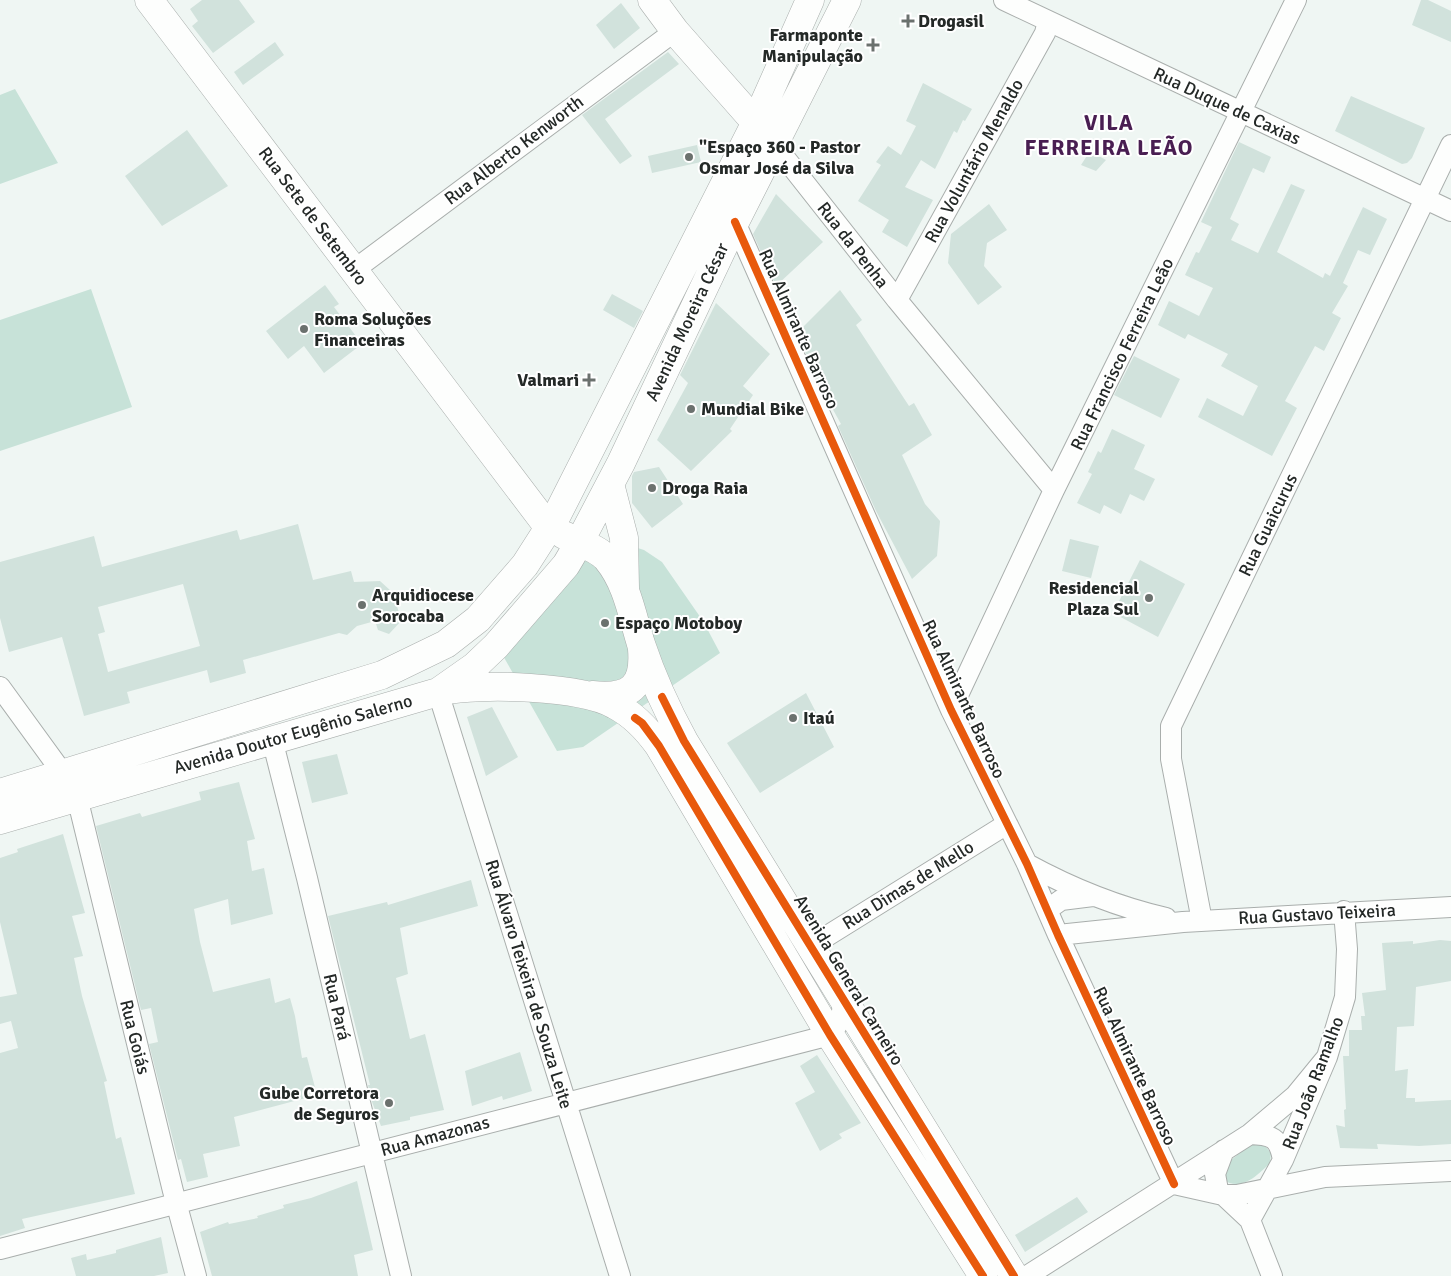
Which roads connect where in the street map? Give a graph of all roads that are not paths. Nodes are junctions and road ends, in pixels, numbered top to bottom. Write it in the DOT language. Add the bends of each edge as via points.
graph roads {
  1 [pos="149,0"];
  2 [pos="652,0"];
  3 [pos="810,0"];
  4 [pos="847,0"];
  5 [pos="1004,0"];
  6 [pos="1296,0"];
  7 [pos="1048,22"];
  8 [pos="676,31"];
  9 [pos="1240,112"];
  10 [pos="756,124"];
  11 [pos="774,144"];
  12 [pos="1451,145"];
  13 [pos="1425,198"];
  14 [pos="1451,212"];
  15 [pos="735,222"];
  16 [pos="354,270"];
  17 [pos="897,300"];
  18 [pos="610,484"];
  19 [pos="1054,490"];
  20 [pos="549,528"];
  21 [pos="579,543"];
  22 [pos="525,564"];
  23 [pos="626,592"];
  24 [pos="642,645"];
  25 [pos="496,646"];
  26 [pos="0,687"];
  27 [pos="525,688"];
  28 [pos="438,692"];
  29 [pos="588,694"];
  30 [pos="951,710"];
  31 [pos="272,739"];
  32 [pos="70,786"];
  33 [pos="0,793"];
  34 [pos="0,820"];
  35 [pos="1007,824"];
  36 [pos="1027,864"];
  37 [pos="1095,895"];
  38 [pos="1451,907"];
  39 [pos="1047,910"];
  40 [pos="1344,911"];
  41 [pos="1192,921"];
  42 [pos="1058,935"];
  43 [pos="811,946"];
  44 [pos="842,997"];
  45 [pos="830,1035"];
  46 [pos="1327,1057"];
  47 [pos="565,1101"];
  48 [pos="1250,1134"];
  49 [pos="1158,1149"];
  50 [pos="1224,1150"];
  51 [pos="371,1153"];
  52 [pos="1283,1160"];
  53 [pos="1196,1169"];
  54 [pos="1451,1171"];
  55 [pos="1325,1177"];
  56 [pos="1174,1184"];
  57 [pos="1266,1190"];
  58 [pos="1223,1195"];
  59 [pos="176,1203"];
  60 [pos="1250,1220"];
  61 [pos="0,1249"];
  62 [pos="196,1276"];
  63 [pos="402,1276"];
  64 [pos="620,1276"];
  65 [pos="984,1276"];
  66 [pos="1014,1276"];
  67 [pos="1027,1276"];
  68 [pos="1272,1276"];
  1 -- 16 [label="main road, Rua Sete de Setembro"];
  2 -- 8 [label="main road, Rua da Penha"];
  3 -- 10 [label="main road, Avenida Moreira César"];
  4 -- 11 [label="main road, Avenida Moreira César"];
  5 -- 7 [label="street, Rua Duque de Caxias"];
  6 -- 9 [label="street, Rua Francisco Ferreira Leão"];
  7 -- 9 [label="street, Rua Duque de Caxias"];
  7 -- 17 [label="street, Rua Voluntário Menaldo" via="1045,33"];
  8 -- 10 [label="main road, Rua da Penha"];
  8 -- 16 [label="street, Rua Alberto Kenworth"];
  9 -- 13 [label="street, Rua Duque de Caxias"];
  9 -- 19 [label="street, Rua Francisco Ferreira Leão"];
  10 -- 11 [label="main road, Rua da Penha"];
  10 -- 20 [label="main road, Avenida Moreira César"];
  11 -- 15 [label="main road, Avenida Moreira César"];
  11 -- 17 [label="street, Rua da Penha"];
  12 -- 13 [label="street, Rua Guaicurus"];
  13 -- 14 [label="street, Rua Duque de Caxias"];
  13 -- 41 [label="street, Rua Guaicurus" via="1171,726 1171,759"];
  15 -- 18 [label="main road, Avenida Moreira César"];
  15 -- 30 [label="street, Rua Almirante Barroso"];
  16 -- 20 [label="main road, Rua Sete de Setembro"];
  17 -- 19 [label="street, Rua da Penha"];
  18 -- 21 [label="main road, Avenida Moreira César"];
  18 -- 23 [label="main road" via="624,538"];
  19 -- 30 [label="street, Rua Francisco Ferreira Leão"];
  20 -- 21 [label="main road"];
  20 -- 22 [label="main road, Avenida Moreira César"];
  21 -- 23 [label="main road" via="606,558"];
  21 -- 25 [label="main road, Avenida Doutor Eugênio Salerno" via="566,565"];
  22 -- 25 [label="main road" via="494,622"];
  22 -- 32 [label="main road, Avenida Doutor Eugênio Salerno" via="478,619 454,639 382,675"];
  23 -- 24 [label="main road"];
  24 -- 29 [label="main road" via="641,675 633,689 615,696"];
  24 -- 43 [label="main road, Avenida General Carneiro" via="684,741"];
  25 -- 27 [label="main road" via="507,670"];
  25 -- 28 [label="main road, Avenida Doutor Eugênio Salerno" via="475,666"];
  26 -- 32 [label="street"];
  27 -- 28 [label="main road" via="485,686"];
  27 -- 29 [label="main road"];
  28 -- 31 [label="main road, Avenida Doutor Eugênio Salerno"];
  28 -- 47 [label="street, Rua Álvaro Teixeira de Souza Leite"];
  29 -- 45 [label="main road" via="616,704 642,723 660,746"];
  30 -- 35 [label="street, Rua Almirante Barroso"];
  31 -- 32 [label="main road, Avenida Doutor Eugênio Salerno"];
  31 -- 51 [label="street, Rua Pará"];
  32 -- 33 [label="main road, Avenida Doutor Eugênio Salerno"];
  32 -- 34 [label="main road, Avenida Doutor Eugênio Salerno"];
  32 -- 59 [label="street, Rua Goiás"];
  35 -- 36 [label="street, Rua Almirante Barroso"];
  35 -- 43 [label="street, Rua Dimas de Mello"];
  36 -- 37 [label="street, Rua Gustavo Teixeira"];
  36 -- 39 [label="street, Rua Almirante Barroso"];
  37 -- 39 [label="street, Rua Gustavo Teixeira" via="1061,900"];
  37 -- 41 [label="street, Rua Gustavo Teixeira" via="1139,912"];
  38 -- 40 [label="street, Rua Gustavo Teixeira"];
  39 -- 42 [label="street, Rua Almirante Barroso"];
  40 -- 41 [label="street, Rua Gustavo Teixeira"];
  40 -- 46 [label="street, Rua João Ramalho" via="1347,949 1345,997"];
  41 -- 42 [label="street, Rua Gustavo Teixeira"];
  42 -- 49 [label="street, Rua Almirante Barroso"];
  43 -- 44 [label="main road, Avenida General Carneiro"];
  44 -- 45 [label="street" via="844,1005 840,1021"];
  44 -- 66 [label="main road, Avenida General Carneiro"];
  45 -- 47 [label="street, Rua Amazonas"];
  45 -- 65 [label="main road"];
  46 -- 48 [label="street" via="1294,1096"];
  46 -- 52 [label="street, Rua João Ramalho"];
  47 -- 51 [label="street, Rua Amazonas"];
  47 -- 64 [label="street, Rua Álvaro Teixeira de Souza Leite"];
  48 -- 50 [label="street"];
  48 -- 52 [label="street" via="1274,1139 1279,1143"];
  49 -- 53 [label="street, Rua Almirante Barroso" via="1174,1167 1186,1171"];
  49 -- 56 [label="street, Rua Almirante Barroso"];
  50 -- 53 [label="street"];
  50 -- 58 [label="street" via="1215,1174 1216,1184"];
  51 -- 59 [label="street, Rua Amazonas"];
  51 -- 63 [label="street, Rua Pará"];
  52 -- 55 [label="street" via="1302,1173"];
  52 -- 57 [label="street, Rua João Ramalho"];
  53 -- 56 [label="street"];
  54 -- 55 [label="street"];
  55 -- 57 [label="street"];
  56 -- 58 [label="street"];
  56 -- 67 [label="street"];
  57 -- 58 [label="street"];
  57 -- 60 [label="street, Rua João Ramalho"];
  58 -- 60 [label="street"];
  59 -- 61 [label="street, Rua Amazonas"];
  59 -- 62 [label="street, Rua Goiás"];
  60 -- 68 [label="street"];
}
